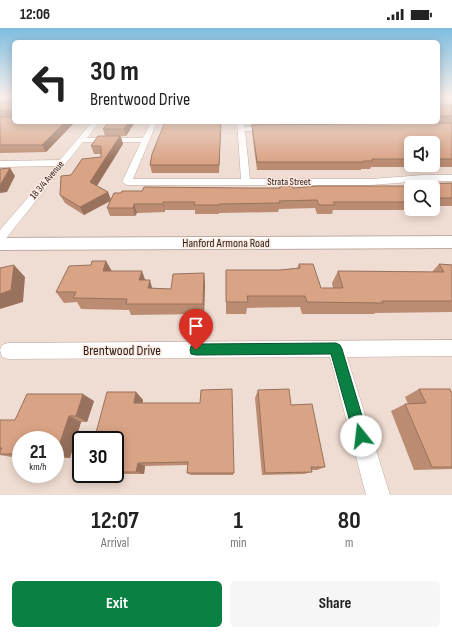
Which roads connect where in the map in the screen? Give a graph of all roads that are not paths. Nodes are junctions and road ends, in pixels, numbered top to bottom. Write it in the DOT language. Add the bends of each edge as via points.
graph roads {
  1 [pos="94,124"];
  2 [pos="153,124"];
  3 [pos="240,125"];
  4 [pos="277,129"];
  5 [pos="81,140"];
  6 [pos="146,140"];
  7 [pos="61,163"];
  8 [pos="0,164"];
  9 [pos="452,178"];
  10 [pos="246,182"];
  11 [pos="0,238"];
  12 [pos="452,242"];
  13 [pos="0,244"];
  14 [pos="452,348"];
  15 [pos="336,349"];
  16 [pos="8,351"];
  17 [pos="378,495"];
  1 -- 5 [label="street, 18 3/4 Avenue"];
  2 -- 6 [label="street"];
  3 -- 4 [label="street"];
  3 -- 10 [label="street"];
  5 -- 6 [label="street"];
  5 -- 7 [label="street, 18 3/4 Avenue"];
  6 -- 10 [label="street, Strata Street" via="127,182"];
  7 -- 8 [label="street"];
  7 -- 11 [label="street, 18 3/4 Avenue"];
  9 -- 10 [label="street, Strata Street" via="372,182"];
  12 -- 13 [label="main road, Hanford Armona Road"];
  14 -- 15 [label="street, Brentwood Drive"];
  15 -- 16 [label="street, Brentwood Drive"];
  15 -- 17 [label="street"];
}
